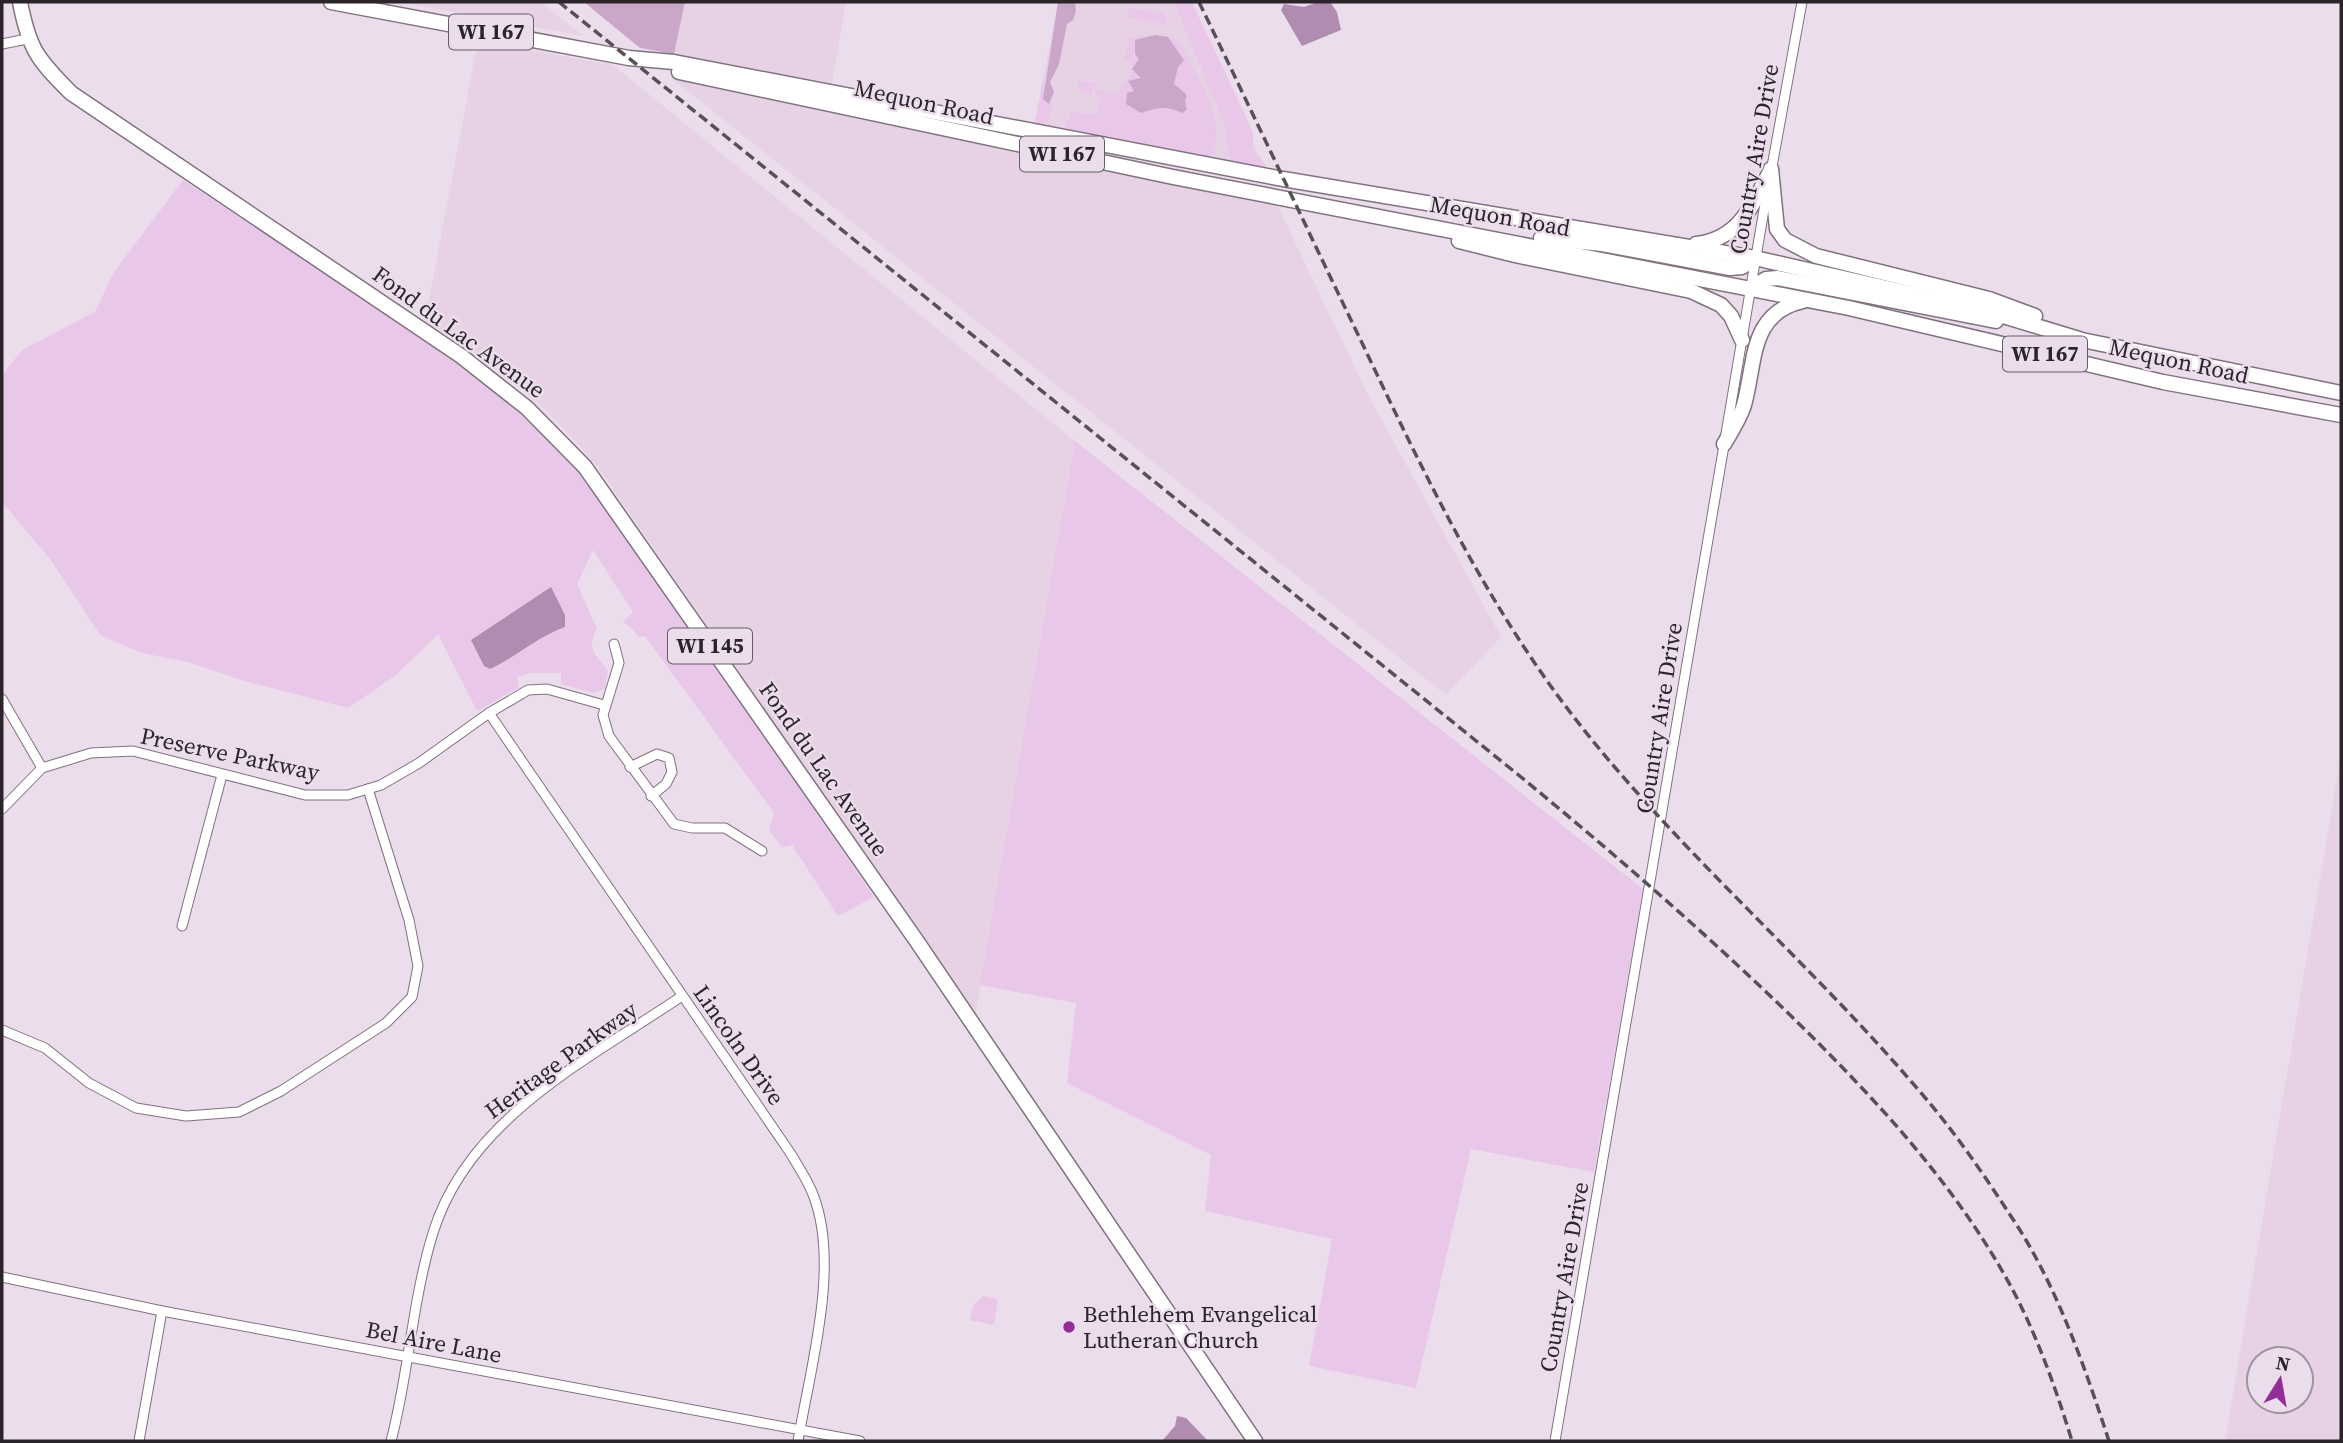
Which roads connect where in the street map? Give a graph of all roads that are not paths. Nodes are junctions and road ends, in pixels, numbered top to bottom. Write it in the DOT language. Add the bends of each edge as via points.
graph roads {
  1 [pos="20,2"];
  2 [pos="331,2"];
  3 [pos="1802,2"];
  4 [pos="27,38"];
  5 [pos="2,44"];
  6 [pos="652,61"];
  7 [pos="1771,169"];
  8 [pos="1433,227"];
  9 [pos="1475,235"];
  10 [pos="1684,246"];
  11 [pos="1755,258"];
  12 [pos="1750,288"];
  13 [pos="1808,300"];
  14 [pos="2025,322"];
  15 [pos="2073,337"];
  16 [pos="1742,340"];
  17 [pos="2341,393"];
  18 [pos="2341,415"];
  19 [pos="1724,444"];
  20 [pos="614,644"];
  21 [pos="2,699"];
  22 [pos="604,705"];
  23 [pos="489,713"];
  24 [pos="630,766"];
  25 [pos="42,768"];
  26 [pos="222,775"];
  27 [pos="368,789"];
  28 [pos="651,796"];
  29 [pos="2,809"];
  30 [pos="762,851"];
  31 [pos="182,926"];
  32 [pos="682,996"];
  33 [pos="2,1030"];
  34 [pos="2,1277"];
  35 [pos="162,1311"];
  36 [pos="409,1356"];
  37 [pos="800,1429"];
  38 [pos="139,1441"];
  39 [pos="391,1441"];
  40 [pos="798,1441"];
  41 [pos="860,1441"];
  42 [pos="1255,1441"];
  43 [pos="1555,1441"];
  1 -- 4 [label="main road, Fond du Lac Avenue / WI 145"];
  2 -- 6 [label="main road, Mequon Road / WI 167"];
  3 -- 7 [label="street, Country Aire Drive"];
  4 -- 5 [label="street"];
  4 -- 42 [label="main road, Fond du Lac Avenue / WI 145" via="42,65 71,93 461,356 527,408 585,467 916,940"];
  6 -- 8 [label="main road, Mequon Road / WI 167" via="672,71 839,107"];
  6 -- 10 [label="main road, Mequon Road / WI 167" via="1283,179"];
  7 -- 10 [label="main road" via="1742,223 1732,232 1710,243"];
  7 -- 11 [label="street, Country Aire Drive"];
  7 -- 15 [label="main road" via="1777,229 1796,248 1989,299 2050,321"];
  8 -- 9 [label="main road, Mequon Road / WI 167"];
  8 -- 16 [label="main road" via="1457,240 1515,255 1664,284 1710,298 1731,316"];
  9 -- 11 [label="main road" via="1602,244 1730,268 1742,267"];
  9 -- 12 [label="main road, Mequon Road / WI 167"];
  10 -- 11 [label="main road, Mequon Road / WI 167"];
  11 -- 12 [label="street, Country Aire Drive"];
  11 -- 14 [label="main road, Mequon Road / WI 167"];
  12 -- 13 [label="main road, Mequon Road / WI 167"];
  12 -- 14 [label="main road" via="1764,279 1778,278 1975,319"];
  12 -- 16 [label="street, Country Aire Drive"];
  13 -- 18 [label="main road, Mequon Road / WI 167" via="2162,382"];
  13 -- 19 [label="main road" via="1783,307 1767,321 1759,336 1743,408"];
  14 -- 15 [label="main road, Mequon Road / WI 167"];
  15 -- 17 [label="main road, Mequon Road / WI 167"];
  16 -- 19 [label="street, Country Aire Drive"];
  19 -- 43 [label="street, Country Aire Drive"];
  20 -- 22 [label="street" via="619,663"];
  21 -- 25 [label="street"];
  22 -- 23 [label="street, Preserve Parkway" via="538,688 518,694"];
  22 -- 24 [label="street" via="604,726"];
  23 -- 27 [label="street, Preserve Parkway" via="419,763"];
  23 -- 32 [label="street, Lincoln Drive"];
  24 -- 28 [label="street"];
  24 -- 28 [label="street" via="657,754 669,758 673,772"];
  25 -- 26 [label="street, Preserve Parkway" via="91,753 133,751"];
  25 -- 29 [label="street, Preserve Parkway"];
  26 -- 27 [label="street, Preserve Parkway" via="305,795 348,795"];
  26 -- 31 [label="street"];
  27 -- 33 [label="street" via="409,920 418,966 412,997 386,1023 281,1091 239,1112 186,1116 136,1108 89,1083 46,1048"];
  28 -- 30 [label="street" via="674,824 725,828"];
  32 -- 36 [label="street, Heritage Parkway" via="530,1100 487,1139 455,1183 433,1231"];
  32 -- 37 [label="street, Lincoln Drive" via="791,1154 814,1196 824,1237 823,1289"];
  34 -- 35 [label="street, Bel Aire Lane"];
  35 -- 36 [label="street, Bel Aire Lane"];
  35 -- 38 [label="street"];
  36 -- 37 [label="street, Bel Aire Lane"];
  36 -- 39 [label="street, Heritage Parkway"];
  37 -- 40 [label="street, Lincoln Drive"];
  37 -- 41 [label="street, Bel Aire Lane"];
}
